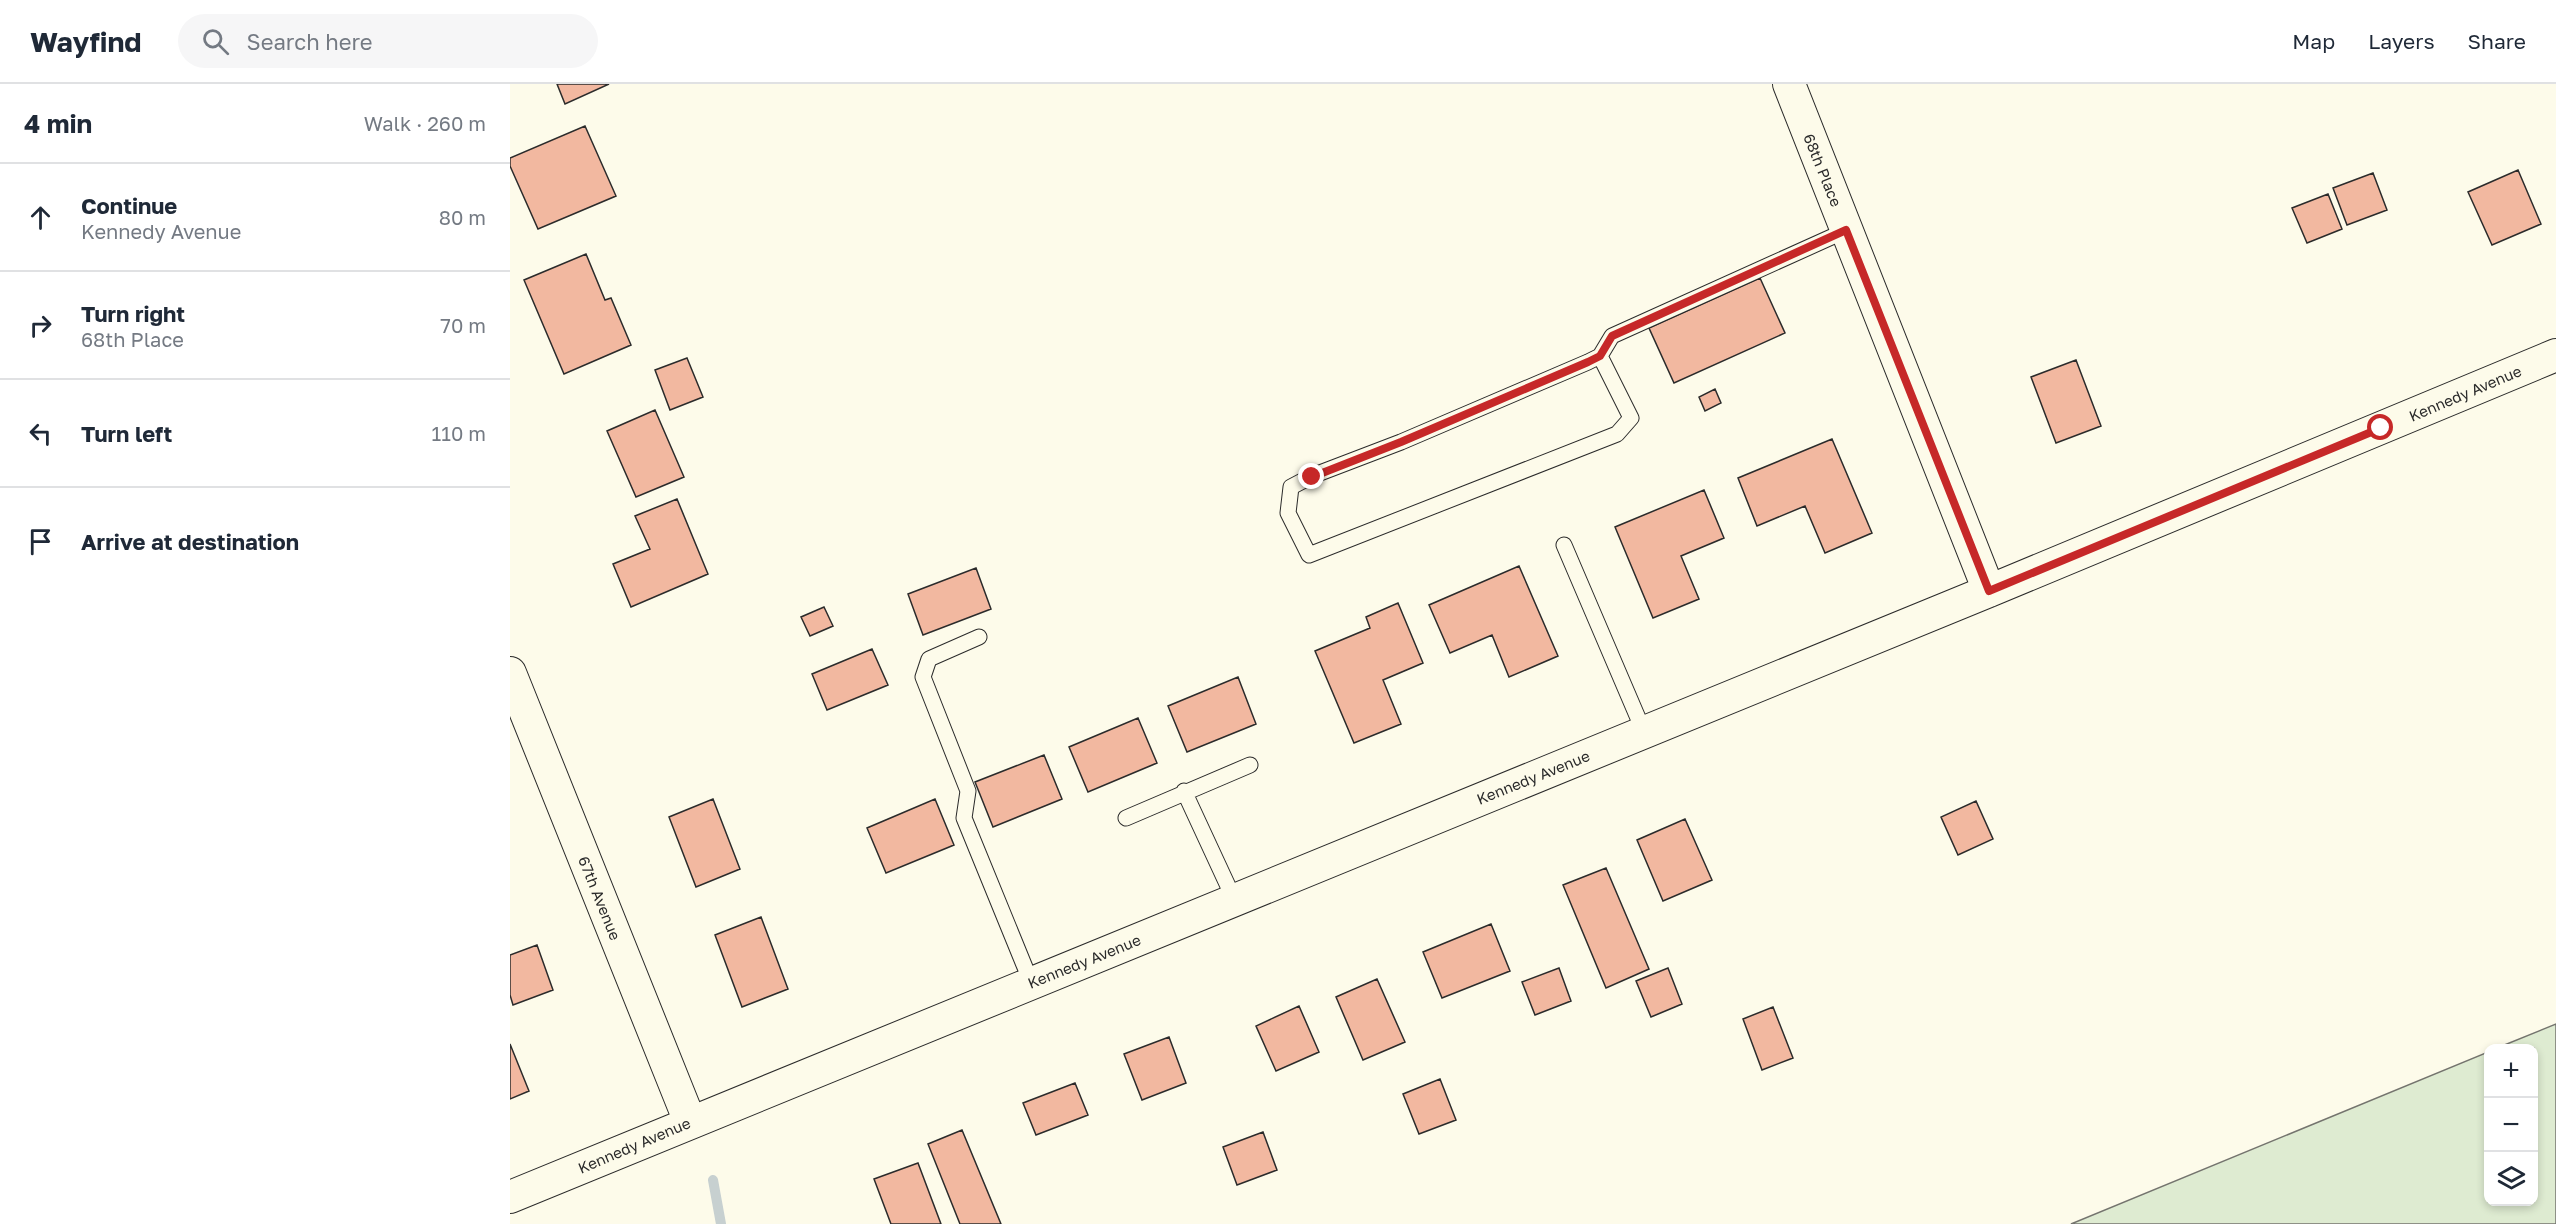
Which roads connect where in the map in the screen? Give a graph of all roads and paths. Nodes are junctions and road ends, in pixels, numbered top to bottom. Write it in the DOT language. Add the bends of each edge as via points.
graph roads {
  1 [pos="1789,84"];
  2 [pos="1846,230"];
  3 [pos="1600,356"];
  4 [pos="2556,356"];
  5 [pos="1563,545"];
  6 [pos="1989,591"];
  7 [pos="979,637"];
  8 [pos="510,673"];
  9 [pos="1644,732"];
  10 [pos="1250,765"];
  11 [pos="1184,791"];
  12 [pos="1126,818"];
  13 [pos="1234,899"];
  14 [pos="1031,982"];
  15 [pos="690,1122"];
  16 [pos="510,1197"];
  1 -- 2 [label="street, 68th Place"];
  2 -- 3 [label="lane" via="1612,336"];
  2 -- 6 [label="street, 68th Place"];
  3 -- 3 [label="lane" via="1291,487 1288,513 1309,555 1617,434 1631,418"];
  4 -- 6 [label="street, Kennedy Avenue"];
  5 -- 9 [label="lane"];
  6 -- 9 [label="street, Kennedy Avenue"];
  7 -- 14 [label="lane" via="929,659 923,677 968,791 964,818"];
  8 -- 15 [label="street, 67th Avenue"];
  9 -- 13 [label="street, Kennedy Avenue"];
  10 -- 11 [label="lane"];
  11 -- 12 [label="lane"];
  11 -- 13 [label="lane"];
  13 -- 14 [label="street, Kennedy Avenue"];
  14 -- 15 [label="street, Kennedy Avenue"];
  15 -- 16 [label="street, Kennedy Avenue"];
}
